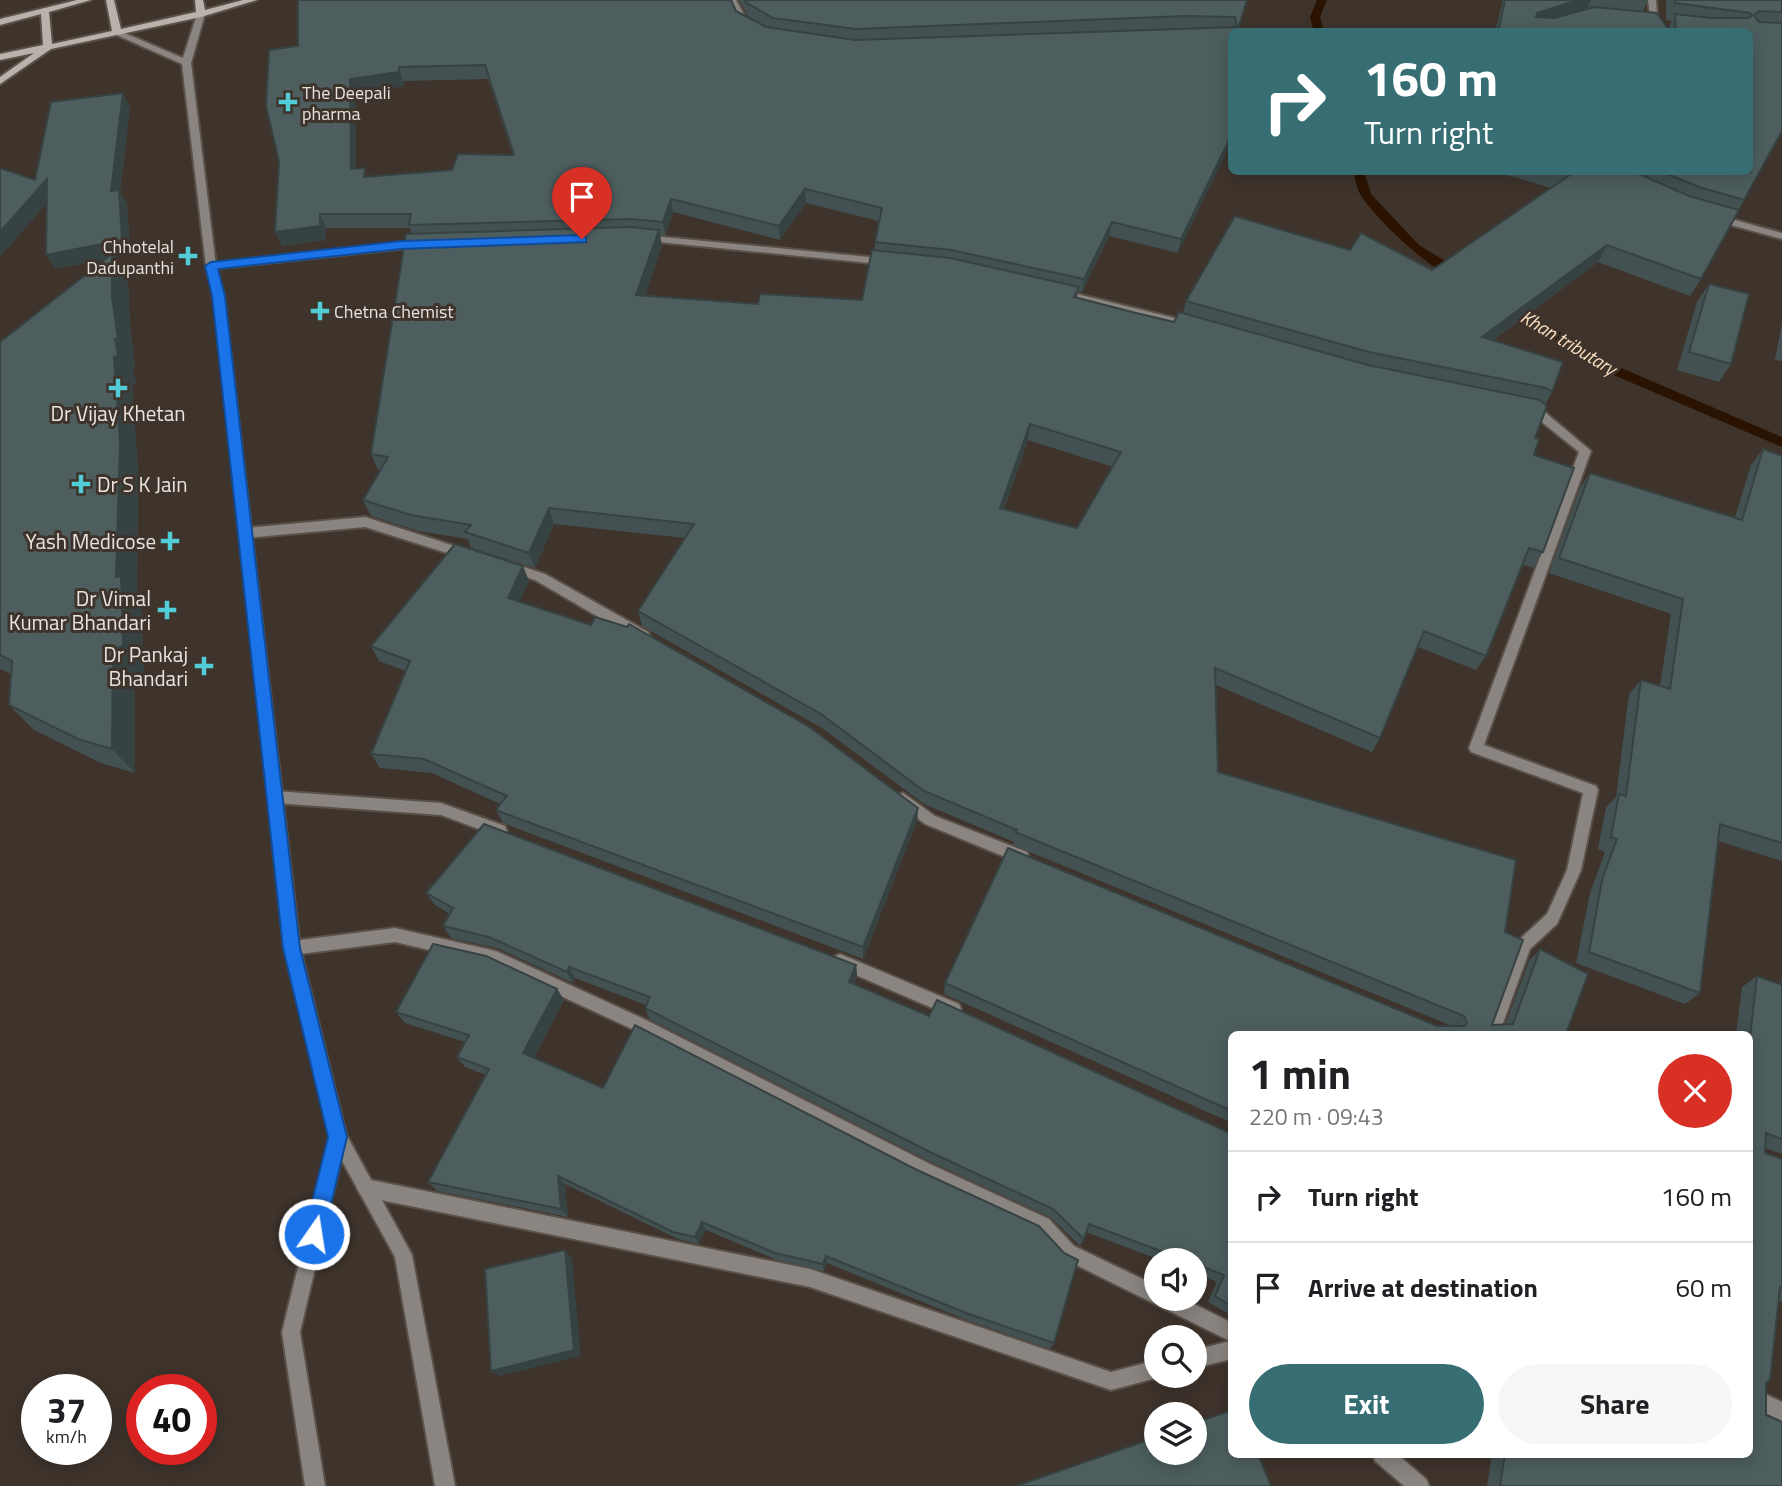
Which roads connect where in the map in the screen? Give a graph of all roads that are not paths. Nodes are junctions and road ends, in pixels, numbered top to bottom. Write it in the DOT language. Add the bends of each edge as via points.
graph roads {
  1 [pos="87,0"];
  2 [pos="110,0"];
  3 [pos="199,0"];
  4 [pos="253,0"];
  5 [pos="732,0"];
  6 [pos="1652,0"];
  7 [pos="44,12"];
  8 [pos="201,14"];
  9 [pos="0,22"];
  10 [pos="1641,23"];
  11 [pos="1655,25"];
  12 [pos="1669,26"];
  13 [pos="761,30"];
  14 [pos="117,33"];
  15 [pos="48,47"];
  16 [pos="0,57"];
  17 [pos="186,63"];
  18 [pos="0,80"];
  19 [pos="1696,212"];
  20 [pos="1782,236"];
  21 [pos="634,237"];
  22 [pos="429,244"];
  23 [pos="898,263"];
  24 [pos="211,266"];
  25 [pos="1054,292"];
  26 [pos="1210,331"];
  27 [pos="1509,406"];
  28 [pos="245,533"];
  29 [pos="660,645"];
  30 [pos="889,789"];
  31 [pos="275,797"];
  32 [pos="519,838"];
  33 [pos="1031,861"];
  34 [pos="292,948"];
  35 [pos="829,957"];
  36 [pos="969,1016"];
  37 [pos="1492,1031"];
  38 [pos="338,1137"];
  39 [pos="366,1188"];
  40 [pos="1144,1290"];
  41 [pos="1188,1311"];
  42 [pos="1228,1331"];
  43 [pos="1228,1351"];
  44 [pos="1207,1356"];
  45 [pos="1144,1372"];
  46 [pos="1753,1398"];
  47 [pos="1782,1412"];
  48 [pos="1387,1458"];
  49 [pos="315,1486"];
  50 [pos="445,1486"];
  51 [pos="1419,1486"];
  1 -- 7 [label="main road"];
  2 -- 14 [label="main road"];
  3 -- 8 [label="main road"];
  4 -- 8 [label="main road"];
  5 -- 13 [label="street" via="742,19"];
  6 -- 11 [label="street"];
  7 -- 9 [label="main road"];
  7 -- 15 [label="main road"];
  8 -- 14 [label="main road"];
  8 -- 17 [label="street"];
  10 -- 11 [label="street"];
  11 -- 12 [label="street"];
  14 -- 15 [label="main road"];
  14 -- 17 [label="street"];
  15 -- 16 [label="main road"];
  15 -- 18 [label="main road"];
  17 -- 24 [label="street"];
  19 -- 20 [label="street"];
  21 -- 23 [label="street"];
  22 -- 24 [label="street"];
  24 -- 28 [label="street" via="219,296"];
  25 -- 26 [label="street"];
  27 -- 37 [label="street" via="1536,411 1585,451 1476,748 1591,790 1574,870 1552,919 1524,946"];
  28 -- 29 [label="street" via="365,522 540,577"];
  28 -- 31 [label="street"];
  30 -- 33 [label="street" via="930,820"];
  31 -- 32 [label="street" via="441,809"];
  31 -- 34 [label="street"];
  34 -- 38 [label="street"];
  34 -- 40 [label="street" via="395,935 496,958 1043,1225 1068,1252"];
  35 -- 36 [label="street"];
  38 -- 39 [label="street"];
  38 -- 49 [label="street" via="291,1332"];
  39 -- 45 [label="street" via="810,1278 1111,1381"];
  39 -- 50 [label="street" via="403,1255"];
  41 -- 42 [label="street"];
  43 -- 44 [label="street"];
  46 -- 47 [label="street"];
  48 -- 51 [label="street"];
}
